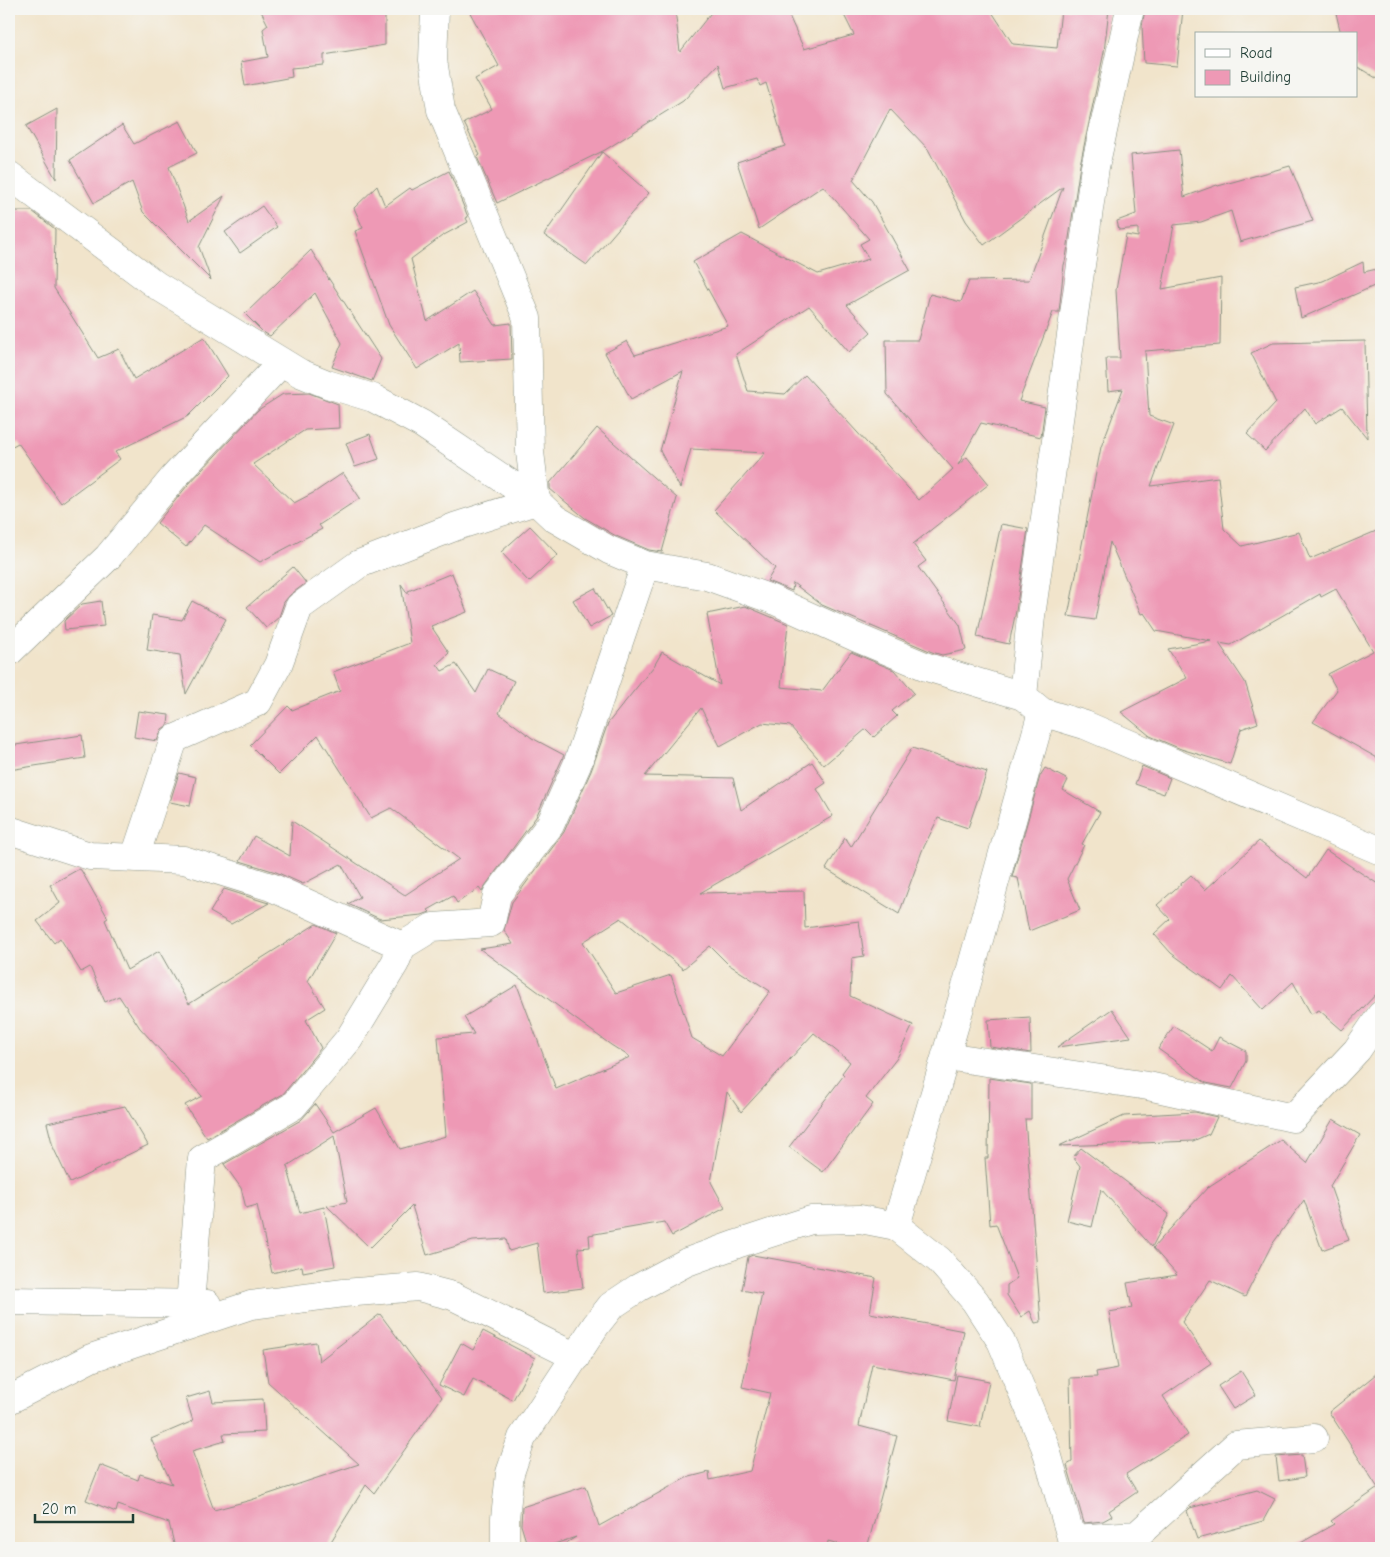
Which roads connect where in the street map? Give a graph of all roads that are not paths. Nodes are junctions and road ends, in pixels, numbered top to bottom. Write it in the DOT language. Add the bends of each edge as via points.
graph roads {
  1 [pos="435,9"];
  2 [pos="1130,9"];
  3 [pos="9,175"];
  4 [pos="282,362"];
  5 [pos="536,501"];
  6 [pos="646,565"];
  7 [pos="9,652"];
  8 [pos="1033,704"];
  9 [pos="9,830"];
  10 [pos="1381,851"];
  11 [pos="135,858"];
  12 [pos="402,946"];
  13 [pos="1381,1015"];
  14 [pos="946,1056"];
  15 [pos="896,1226"];
  16 [pos="9,1301"];
  17 [pos="190,1304"];
  18 [pos="251,1305"];
  19 [pos="576,1357"];
  20 [pos="9,1400"];
  21 [pos="1314,1438"];
  22 [pos="1073,1544"];
  23 [pos="505,1548"];
  1 -- 5 [label="street" via="432,60 441,110 527,318 530,452"];
  2 -- 8 [label="street" via="1095,167 1031,616"];
  3 -- 4 [label="street" via="156,285"];
  4 -- 5 [label="street" via="327,384 374,398 422,424"];
  4 -- 7 [label="street" via="175,476 108,557"];
  5 -- 6 [label="street" via="554,518 608,550"];
  5 -- 11 [label="street" via="457,526 359,564 299,607 278,665 258,702 174,739"];
  6 -- 8 [label="street" via="707,576 753,592 928,667"];
  6 -- 12 [label="street" via="577,765 550,825 497,895 491,923 433,927"];
  8 -- 10 [label="street"];
  8 -- 14 [label="street"];
  9 -- 11 [label="street" via="90,856"];
  11 -- 12 [label="street" via="184,860 271,887"];
  12 -- 17 [label="street" via="349,1039 292,1106 202,1159"];
  13 -- 14 [label="street" via="1357,1050 1293,1118 1148,1086"];
  14 -- 15 [label="street"];
  15 -- 19 [label="street" via="860,1219 811,1220 687,1262 611,1306"];
  15 -- 22 [label="street" via="938,1260 975,1301 1001,1341 1045,1446"];
  16 -- 17 [label="street"];
  17 -- 18 [label="street"];
  18 -- 19 [label="street" via="344,1293 418,1288 453,1296"];
  18 -- 20 [label="street" via="91,1358"];
  19 -- 23 [label="street" via="522,1438 510,1473"];
  21 -- 22 [label="street" via="1236,1446 1137,1535"];
}
